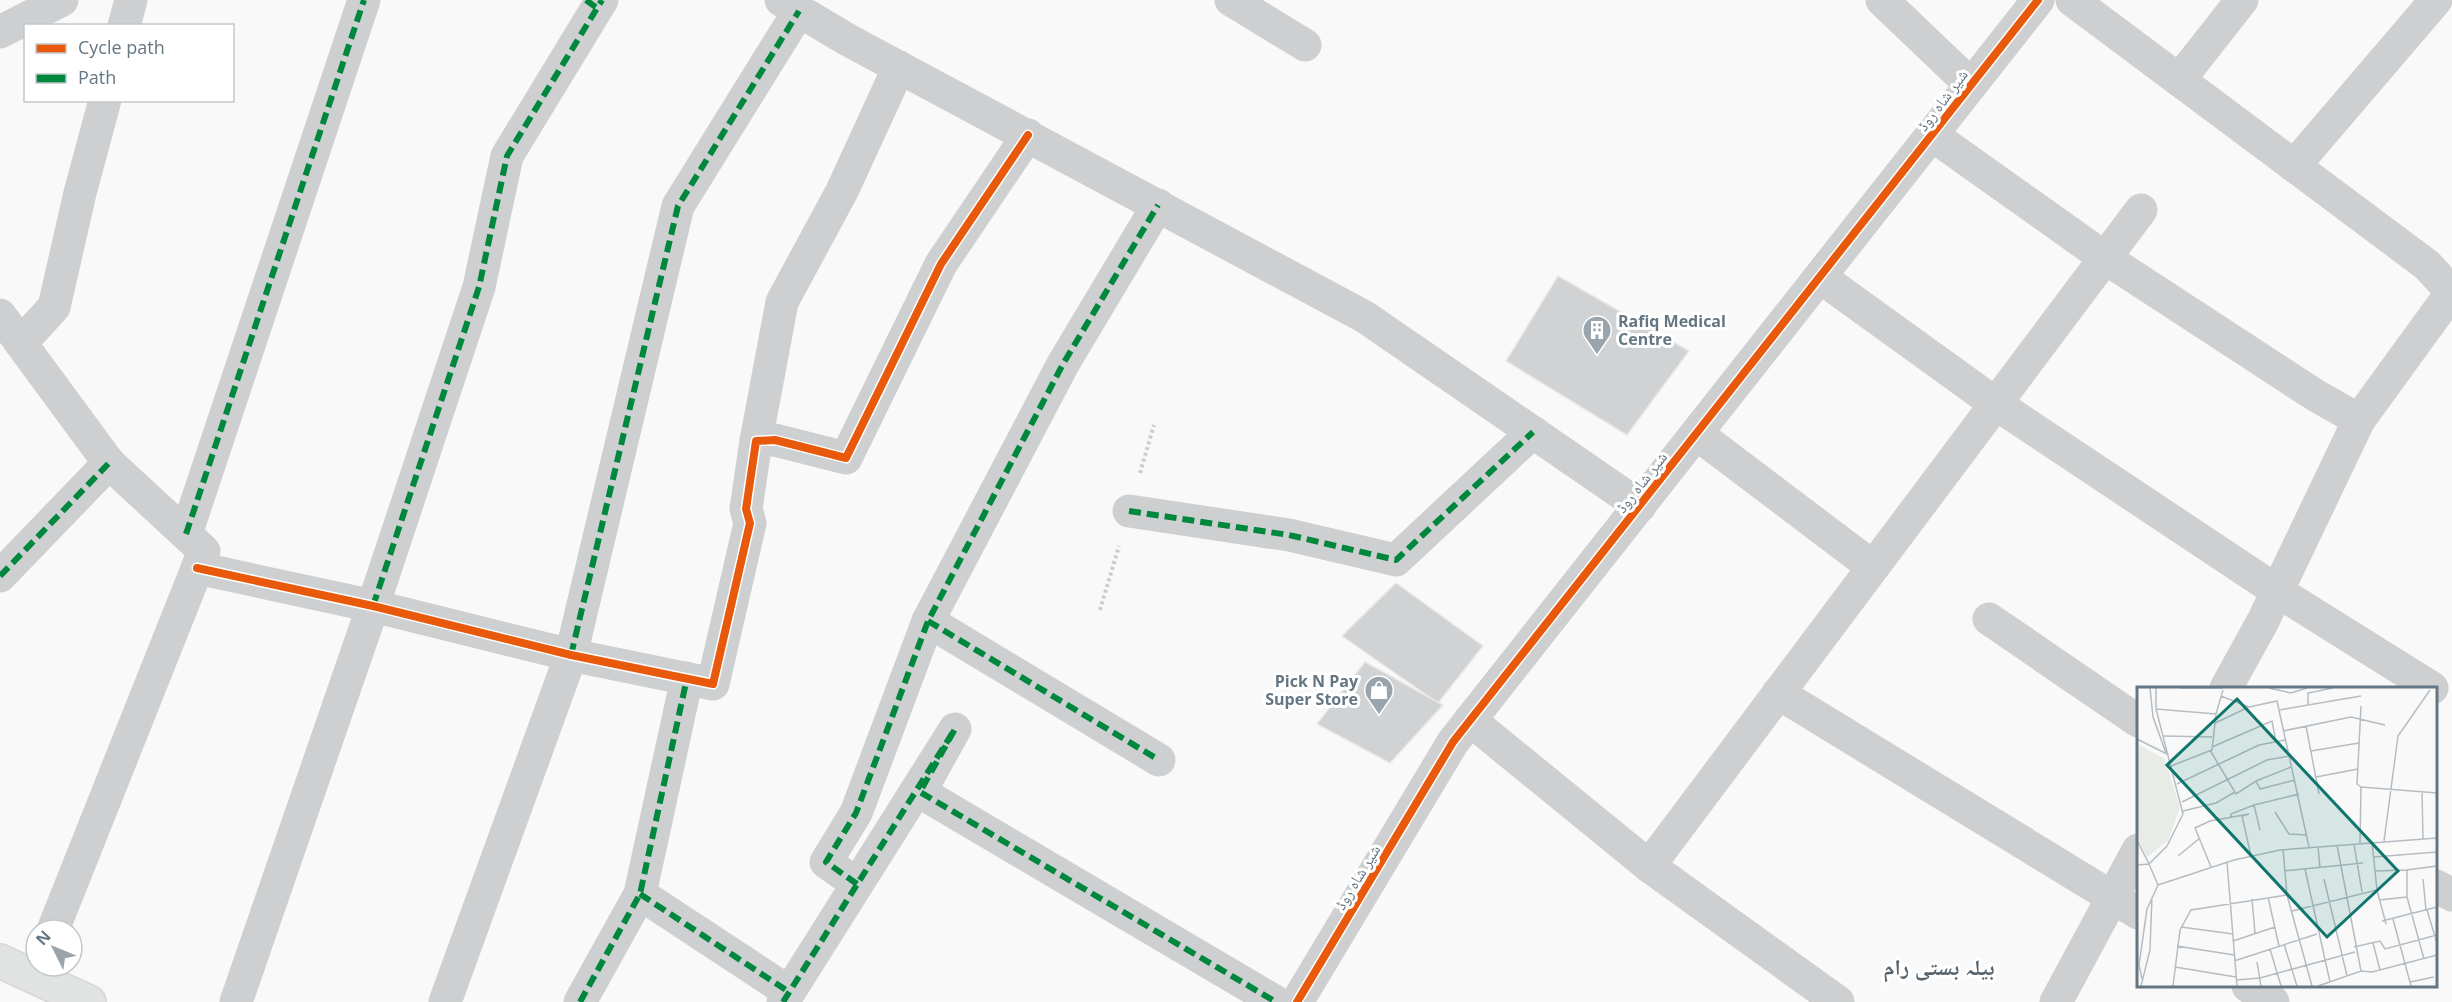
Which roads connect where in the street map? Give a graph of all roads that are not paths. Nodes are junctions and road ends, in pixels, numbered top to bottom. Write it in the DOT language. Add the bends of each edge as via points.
graph roads {
  1 [pos="62,0"];
  2 [pos="131,0"];
  3 [pos="364,0"];
  4 [pos="1231,0"];
  5 [pos="1882,0"];
  6 [pos="2038,0"];
  7 [pos="2072,0"];
  8 [pos="2242,0"];
  9 [pos="2436,0"];
  10 [pos="595,3"];
  11 [pos="790,5"];
  12 [pos="125,24"];
  13 [pos="0,32"];
  14 [pos="1305,45"];
  15 [pos="899,67"];
  16 [pos="2179,80"];
  17 [pos="1970,84"];
  18 [pos="104,102"];
  19 [pos="1029,135"];
  20 [pos="1932,135"];
  21 [pos="2294,166"];
  22 [pos="1158,205"];
  23 [pos="2141,210"];
  24 [pos="2105,258"];
  25 [pos="1820,277"];
  26 [pos="2452,292"];
  27 [pos="0,315"];
  28 [pos="21,343"];
  29 [pos="1996,404"];
  30 [pos="2359,420"];
  31 [pos="1533,432"];
  32 [pos="1696,434"];
  33 [pos="756,441"];
  34 [pos="110,463"];
  35 [pos="1640,506"];
  36 [pos="1129,511"];
  37 [pos="186,534"];
  38 [pos="1873,567"];
  39 [pos="197,568"];
  40 [pos="0,576"];
  41 [pos="2277,591"];
  42 [pos="373,606"];
  43 [pos="1989,620"];
  44 [pos="928,621"];
  45 [pos="571,655"];
  46 [pos="687,678"];
  47 [pos="2227,687"];
  48 [pos="2429,687"];
  49 [pos="2437,692"];
  50 [pos="1778,693"];
  51 [pos="2452,701"];
  52 [pos="1470,720"];
  53 [pos="2137,720"];
  54 [pos="1159,760"];
  55 [pos="2137,858"];
  56 [pos="1648,866"];
  57 [pos="857,884"];
  58 [pos="2437,887"];
  59 [pos="640,894"];
  60 [pos="2452,895"];
  61 [pos="2126,904"];
  62 [pos="58,918"];
  63 [pos="0,961"];
  64 [pos="24,967"];
  65 [pos="49,978"];
  66 [pos="2250,987"];
  67 [pos="786,997"];
  68 [pos="89,1002"];
  69 [pos="236,1002"];
  70 [pos="445,1002"];
  71 [pos="580,1002"];
  72 [pos="1276,1002"];
  73 [pos="1297,1002"];
  74 [pos="1838,1002"];
  75 [pos="2056,1002"];
  76 [pos="2273,1002"];
  1 -- 13 [label="street"];
  2 -- 12 [label="street"];
  3 -- 37 [label="street"];
  4 -- 14 [label="street"];
  5 -- 17 [label="street"];
  6 -- 17 [label="street, شیر شاہ روڈ"];
  7 -- 16 [label="street"];
  8 -- 16 [label="street"];
  9 -- 21 [label="street"];
  10 -- 42 [label="street" via="507,156 479,287"];
  11 -- 15 [label="street"];
  11 -- 45 [label="street" via="678,206"];
  15 -- 19 [label="street"];
  15 -- 33 [label="street" via="842,191 782,302"];
  16 -- 21 [label="street"];
  17 -- 20 [label="street, شیر شاہ روڈ"];
  18 -- 28 [label="street" via="54,307"];
  19 -- 22 [label="street"];
  19 -- 33 [label="street" via="941,264 846,458 775,440"];
  20 -- 24 [label="street"];
  20 -- 25 [label="street, شیر شاہ روڈ"];
  21 -- 26 [label="street" via="2427,265"];
  22 -- 31 [label="street" via="1365,317"];
  22 -- 44 [label="street" via="1063,364"];
  23 -- 24 [label="street"];
  24 -- 29 [label="street"];
  24 -- 30 [label="street"];
  25 -- 29 [label="street"];
  25 -- 32 [label="street, شیر شاہ روڈ"];
  26 -- 30 [label="street"];
  27 -- 28 [label="street"];
  28 -- 34 [label="street"];
  29 -- 38 [label="street"];
  29 -- 41 [label="street"];
  30 -- 41 [label="street"];
  31 -- 35 [label="street"];
  31 -- 36 [label="street" via="1396,560 1289,534"];
  32 -- 35 [label="street, شیر شاہ روڈ"];
  32 -- 38 [label="street"];
  33 -- 46 [label="street" via="746,509 750,523 713,684"];
  34 -- 37 [label="street"];
  34 -- 40 [label="street"];
  35 -- 52 [label="street, شیر شاہ روڈ"];
  37 -- 39 [label="street" via="204,551"];
  38 -- 50 [label="street"];
  39 -- 42 [label="street"];
  39 -- 62 [label="street"];
  41 -- 47 [label="street"];
  41 -- 48 [label="street"];
  42 -- 45 [label="street"];
  42 -- 69 [label="street"];
  43 -- 53 [label="street"];
  44 -- 54 [label="street"];
  44 -- 57 [label="street" via="856,813 826,862"];
  45 -- 46 [label="street"];
  45 -- 70 [label="street"];
  46 -- 59 [label="street"];
  49 -- 51 [label="street"];
  50 -- 56 [label="street"];
  50 -- 61 [label="street"];
  52 -- 56 [label="street"];
  52 -- 73 [label="street, شیر شاہ روڈ"];
  55 -- 61 [label="street"];
  56 -- 74 [label="street"];
  57 -- 67 [label="street"];
  57 -- 72 [label="street" via="955,729 920,792"];
  58 -- 60 [label="street"];
  59 -- 67 [label="street"];
  59 -- 71 [label="street"];
  61 -- 75 [label="street"];
  63 -- 64 [label="main road"];
  65 -- 68 [label="main road"];
  66 -- 76 [label="street"];
}
